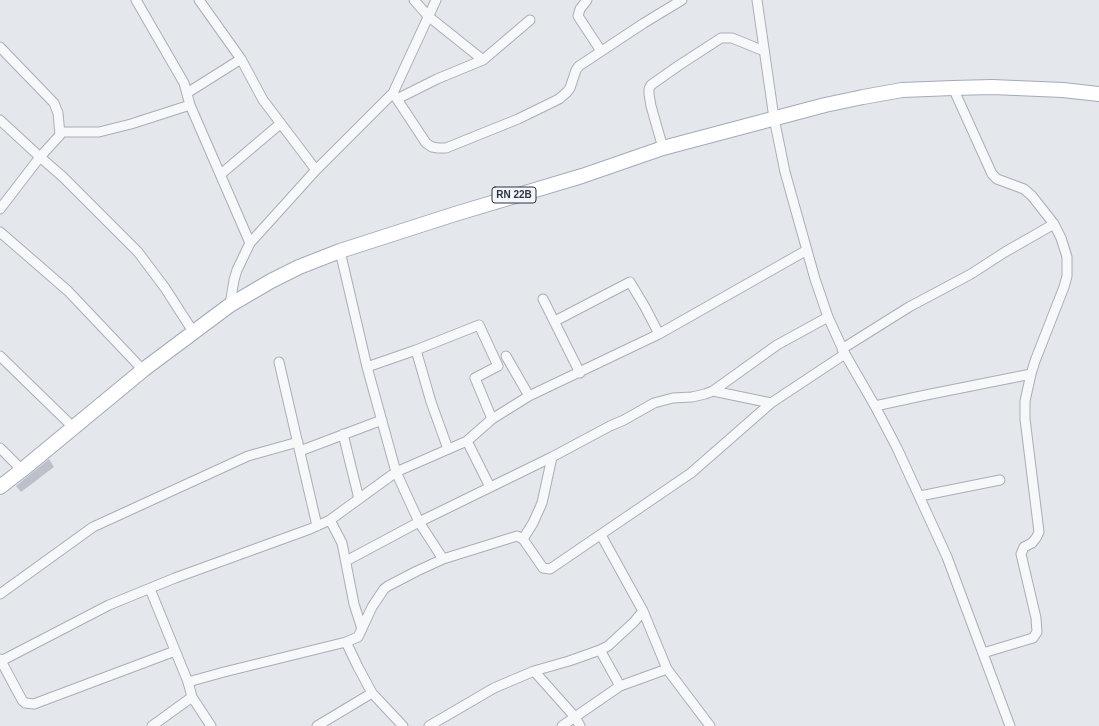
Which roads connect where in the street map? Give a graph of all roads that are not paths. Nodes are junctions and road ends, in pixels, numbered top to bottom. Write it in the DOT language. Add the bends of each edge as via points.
graph roads {
  1 [pos="136,0"];
  2 [pos="199,0"];
  3 [pos="414,0"];
  4 [pos="436,0"];
  5 [pos="587,0"];
  6 [pos="682,0"];
  7 [pos="756,0"];
  8 [pos="428,16"];
  9 [pos="530,20"];
  10 [pos="0,47"];
  11 [pos="601,51"];
  12 [pos="764,51"];
  13 [pos="240,59"];
  14 [pos="483,60"];
  15 [pos="953,88"];
  16 [pos="187,93"];
  17 [pos="1099,94"];
  18 [pos="395,96"];
  19 [pos="190,105"];
  20 [pos="774,118"];
  21 [pos="0,120"];
  22 [pos="280,124"];
  23 [pos="60,132"];
  24 [pos="663,148"];
  25 [pos="40,157"];
  26 [pos="316,170"];
  27 [pos="221,174"];
  28 [pos="0,209"];
  29 [pos="1054,224"];
  30 [pos="0,232"];
  31 [pos="250,243"];
  32 [pos="807,250"];
  33 [pos="340,251"];
  34 [pos="542,299"];
  35 [pos="230,305"];
  36 [pos="828,317"];
  37 [pos="555,321"];
  38 [pos="194,333"];
  39 [pos="659,334"];
  40 [pos="416,350"];
  41 [pos="843,351"];
  42 [pos="0,356"];
  43 [pos="506,356"];
  44 [pos="279,362"];
  45 [pos="367,367"];
  46 [pos="143,370"];
  47 [pos="580,373"];
  48 [pos="1031,374"];
  49 [pos="713,391"];
  50 [pos="529,396"];
  51 [pos="771,403"];
  52 [pos="875,406"];
  53 [pos="492,419"];
  54 [pos="382,420"];
  55 [pos="74,428"];
  56 [pos="343,434"];
  57 [pos="467,441"];
  58 [pos="299,446"];
  59 [pos="0,448"];
  60 [pos="448,449"];
  61 [pos="552,457"];
  62 [pos="22,470"];
  63 [pos="396,472"];
  64 [pos="1000,480"];
  65 [pos="0,487"];
  66 [pos="490,487"];
  67 [pos="920,496"];
  68 [pos="359,499"];
  69 [pos="330,520"];
  70 [pos="419,522"];
  71 [pos="317,526"];
  72 [pos="601,535"];
  73 [pos="522,539"];
  74 [pos="443,559"];
  75 [pos="346,561"];
  76 [pos="150,588"];
  77 [pos="0,594"];
  78 [pos="643,611"];
  79 [pos="362,629"];
  80 [pos="346,642"];
  81 [pos="600,650"];
  82 [pos="175,651"];
  83 [pos="983,653"];
  84 [pos="0,660"];
  85 [pos="667,669"];
  86 [pos="534,670"];
  87 [pos="188,682"];
  88 [pos="620,686"];
  89 [pos="372,693"];
  90 [pos="192,697"];
  91 [pos="575,717"];
  92 [pos="152,726"];
  93 [pos="211,726"];
  94 [pos="317,726"];
  95 [pos="403,726"];
  96 [pos="429,726"];
  97 [pos="562,726"];
  98 [pos="580,726"];
  99 [pos="710,726"];
  100 [pos="1010,726"];
  1 -- 16 [label="street" via="184,83"];
  2 -- 13 [label="street"];
  3 -- 8 [label="street"];
  4 -- 8 [label="street"];
  5 -- 11 [label="street" via="578,16"];
  6 -- 11 [label="street"];
  7 -- 12 [label="street"];
  8 -- 14 [label="street"];
  8 -- 18 [label="street"];
  9 -- 14 [label="street"];
  10 -- 23 [label="street" via="54,103 58,109"];
  11 -- 18 [label="street" via="579,66 570,88 559,98 518,119 446,148 432,147 426,143"];
  12 -- 20 [label="street"];
  12 -- 24 [label="street" via="732,38 720,38 651,85 651,106"];
  13 -- 16 [label="street"];
  13 -- 22 [label="street"];
  14 -- 18 [label="street"];
  15 -- 17 [label="main road, RN 22B" via="992,87"];
  15 -- 20 [label="main road, RN 22B" via="902,90"];
  15 -- 29 [label="street" via="992,174 997,179 1024,189"];
  16 -- 19 [label="street"];
  18 -- 26 [label="street"];
  19 -- 23 [label="street" via="99,132"];
  19 -- 27 [label="street"];
  20 -- 24 [label="main road, RN 22B"];
  20 -- 32 [label="street" via="785,172"];
  21 -- 25 [label="street"];
  22 -- 26 [label="street"];
  22 -- 27 [label="street"];
  23 -- 25 [label="street" via="58,138"];
  24 -- 33 [label="main road, RN 22B" via="582,176"];
  25 -- 28 [label="street"];
  25 -- 38 [label="street" via="138,252"];
  26 -- 31 [label="street"];
  27 -- 31 [label="street"];
  29 -- 41 [label="street" via="971,274 909,307"];
  29 -- 48 [label="street" via="1067,257 1067,276"];
  30 -- 46 [label="street" via="68,291"];
  31 -- 35 [label="street" via="237,270"];
  32 -- 36 [label="street"];
  32 -- 39 [label="street"];
  33 -- 35 [label="main road, RN 22B" via="299,267"];
  33 -- 45 [label="street"];
  34 -- 37 [label="street"];
  35 -- 38 [label="main road, RN 22B"];
  36 -- 41 [label="street"];
  36 -- 49 [label="street" via="777,345"];
  37 -- 39 [label="street" via="630,282"];
  37 -- 47 [label="street"];
  38 -- 46 [label="main road, RN 22B"];
  39 -- 47 [label="street"];
  40 -- 45 [label="street"];
  40 -- 53 [label="street" via="479,325 498,366 475,378"];
  40 -- 60 [label="street"];
  41 -- 51 [label="street"];
  41 -- 52 [label="street"];
  42 -- 55 [label="street"];
  43 -- 50 [label="street"];
  44 -- 58 [label="street"];
  45 -- 54 [label="street"];
  46 -- 55 [label="main road, RN 22B"];
  47 -- 50 [label="street"];
  48 -- 52 [label="street"];
  48 -- 83 [label="street" via="1025,401 1025,419 1039,532 1032,543 1024,547 1021,554 1037,632 1033,638"];
  49 -- 51 [label="street"];
  49 -- 61 [label="street" via="654,403"];
  50 -- 53 [label="street"];
  51 -- 72 [label="street" via="691,473"];
  52 -- 67 [label="street"];
  53 -- 57 [label="street"];
  54 -- 56 [label="street"];
  54 -- 63 [label="street"];
  55 -- 62 [label="main road, RN 22B"];
  56 -- 58 [label="street"];
  56 -- 68 [label="street"];
  57 -- 60 [label="street"];
  57 -- 66 [label="street"];
  58 -- 71 [label="street"];
  58 -- 77 [label="street" via="248,456 93,527"];
  59 -- 62 [label="street"];
  60 -- 63 [label="street"];
  61 -- 66 [label="street"];
  61 -- 73 [label="street" via="542,503"];
  62 -- 65 [label="main road, RN 22B"];
  63 -- 68 [label="street"];
  63 -- 70 [label="street"];
  64 -- 67 [label="street"];
  66 -- 70 [label="street"];
  67 -- 83 [label="street"];
  68 -- 69 [label="street"];
  69 -- 71 [label="street"];
  69 -- 75 [label="street" via="342,543"];
  70 -- 74 [label="street"];
  70 -- 75 [label="street"];
  71 -- 76 [label="street"];
  72 -- 73 [label="street" via="550,569 543,568"];
  72 -- 78 [label="street"];
  73 -- 74 [label="street" via="514,536"];
  74 -- 79 [label="street" via="388,586 380,594"];
  75 -- 79 [label="street" via="354,604"];
  76 -- 82 [label="street"];
  76 -- 84 [label="street" via="109,605"];
  78 -- 81 [label="street" via="622,634"];
  78 -- 85 [label="street"];
  79 -- 80 [label="street" via="358,637"];
  80 -- 87 [label="street"];
  80 -- 89 [label="street"];
  81 -- 86 [label="street"];
  81 -- 88 [label="street"];
  82 -- 84 [label="street" via="34,704 22,700"];
  82 -- 87 [label="street"];
  83 -- 100 [label="street"];
  85 -- 88 [label="street"];
  85 -- 99 [label="street"];
  86 -- 91 [label="street"];
  86 -- 96 [label="street" via="494,688"];
  87 -- 90 [label="street"];
  88 -- 91 [label="street"];
  89 -- 94 [label="street"];
  89 -- 95 [label="street"];
  90 -- 92 [label="street"];
  90 -- 93 [label="street"];
  91 -- 97 [label="street"];
  91 -- 98 [label="street"];
}
